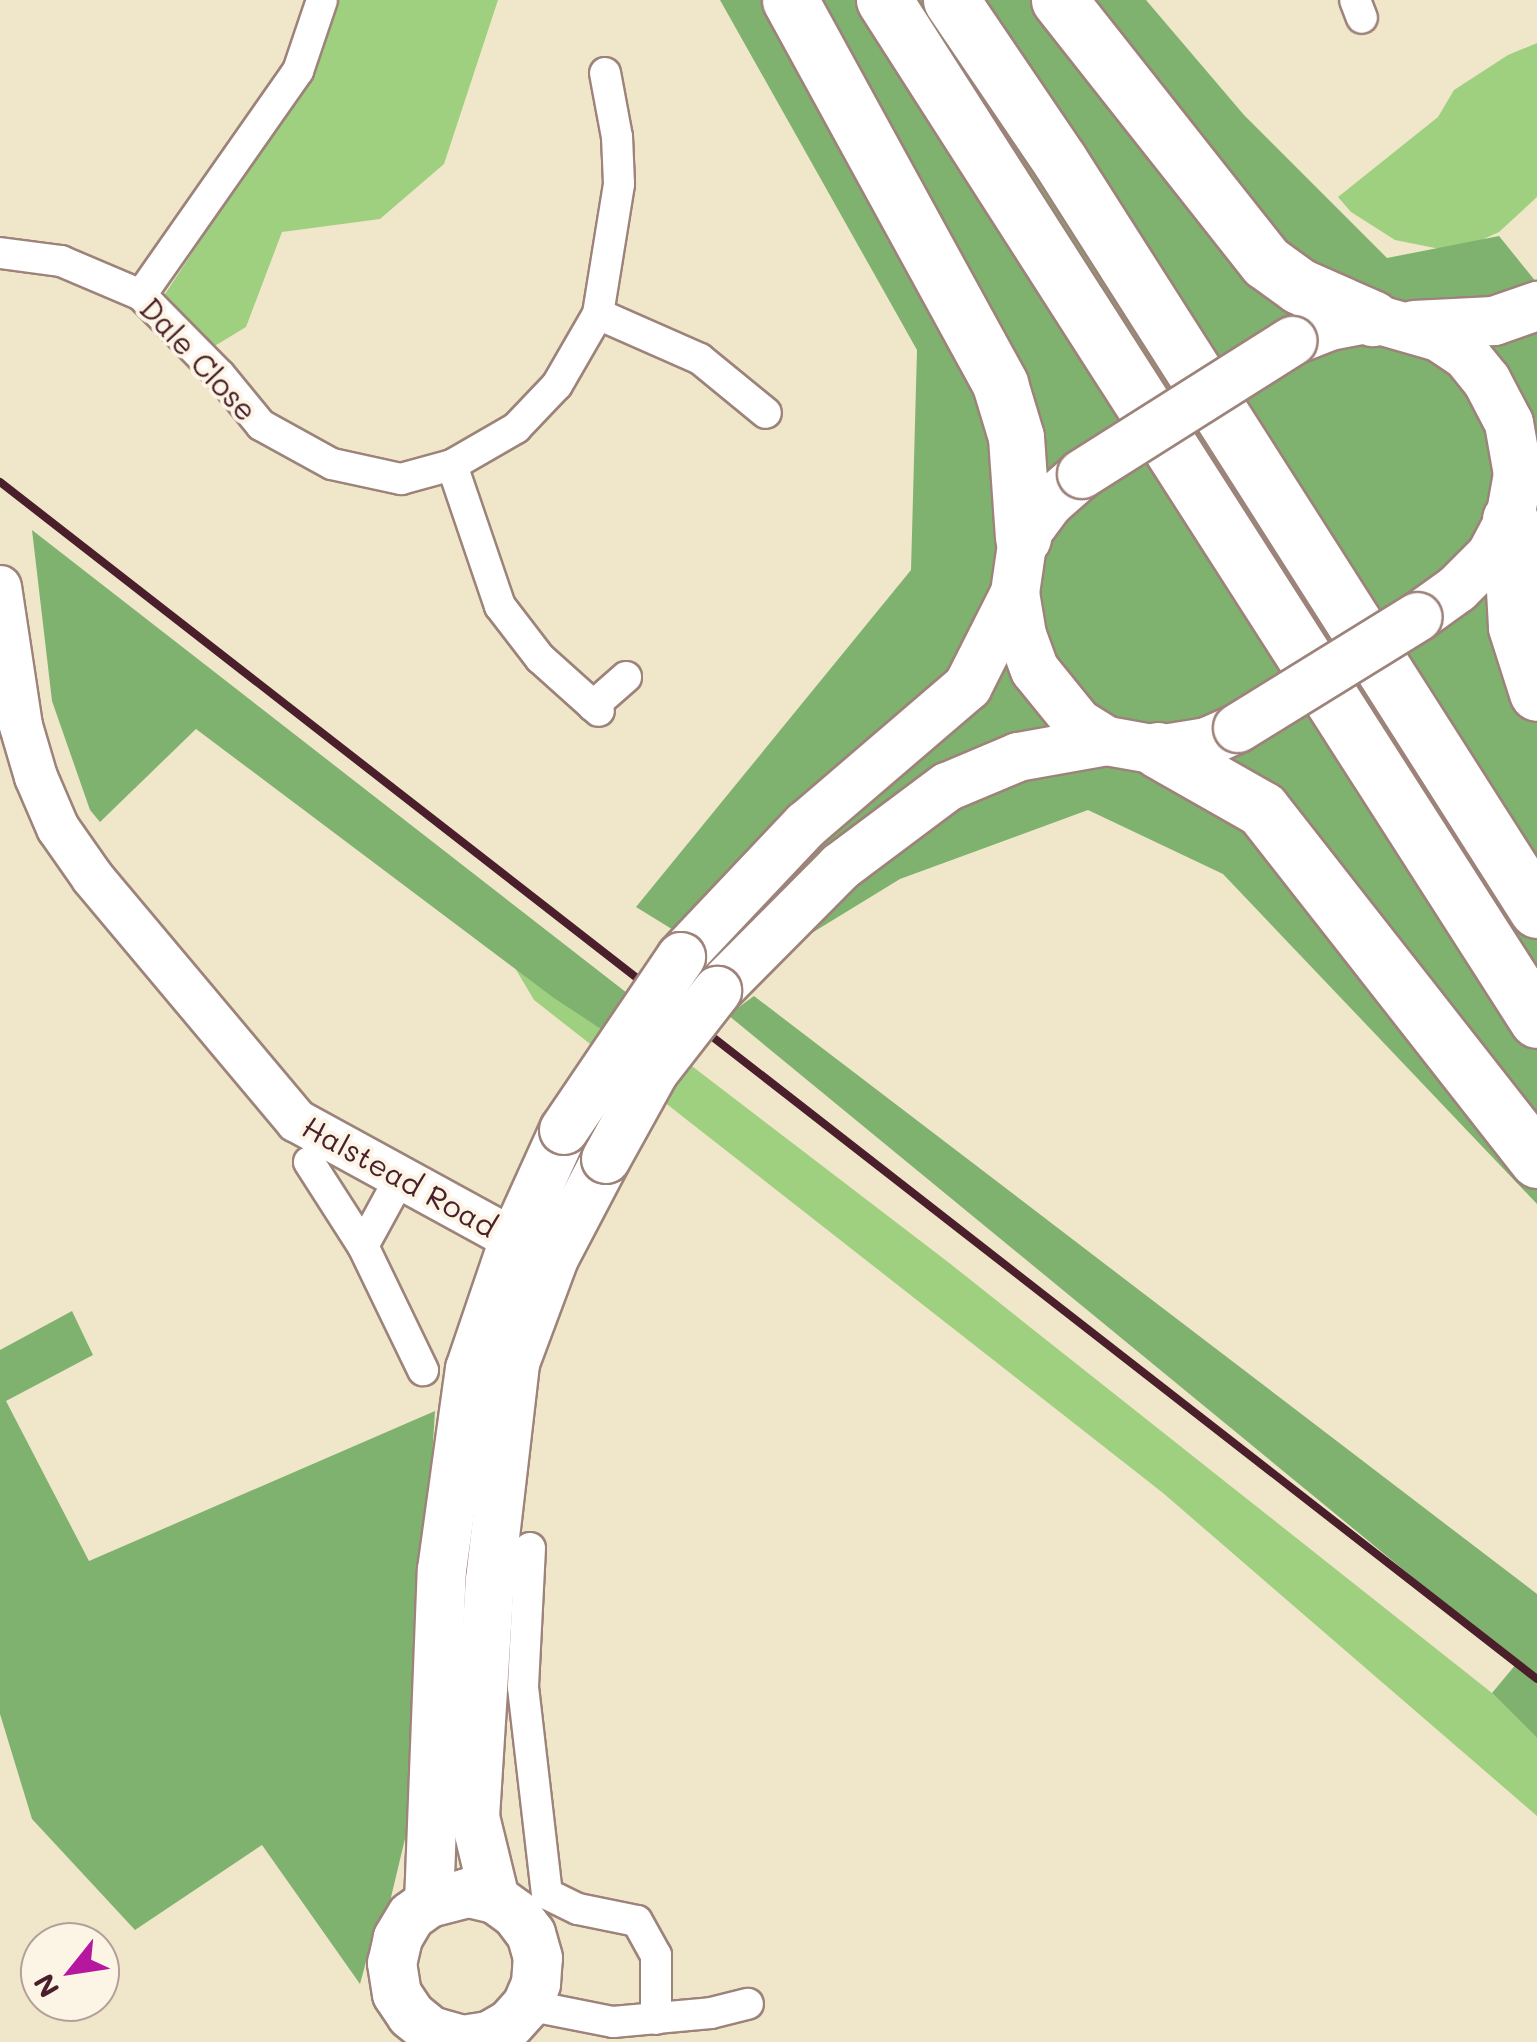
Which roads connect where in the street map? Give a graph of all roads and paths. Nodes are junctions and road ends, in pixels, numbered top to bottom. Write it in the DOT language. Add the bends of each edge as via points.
graph roads {
  1 [pos="322,0"];
  2 [pos="790,0"];
  3 [pos="884,0"];
  4 [pos="951,0"];
  5 [pos="1059,0"];
  6 [pos="605,74"];
  7 [pos="0,253"];
  8 [pos="142,295"];
  9 [pos="1537,306"];
  10 [pos="598,314"];
  11 [pos="1389,322"];
  12 [pos="766,413"];
  13 [pos="1537,429"];
  14 [pos="452,465"];
  15 [pos="1514,497"];
  16 [pos="1023,538"];
  17 [pos="0,587"];
  18 [pos="1015,593"];
  19 [pos="626,677"];
  20 [pos="1537,692"];
  21 [pos="1132,745"];
  22 [pos="1537,910"];
  23 [pos="1537,1020"];
  24 [pos="1537,1160"];
  25 [pos="309,1162"];
  26 [pos="399,1180"];
  27 [pos="514,1240"];
  28 [pos="362,1246"];
  29 [pos="423,1370"];
  30 [pos="530,1548"];
  31 [pos="494,1899"];
  32 [pos="428,1903"];
  33 [pos="397,1994"];
  34 [pos="748,2004"];
  35 [pos="528,2005"];
  36 [pos="656,2019"];
  37 [pos="616,2032"];
  38 [pos="484,2039"];
  39 [pos="385,2042"];
  1 -- 8 [label="street" via="298,71"];
  2 -- 16 [label="highway" via="1000,384 1016,437"];
  3 -- 23 [label="highway"];
  4 -- 22 [label="highway"];
  5 -- 11 [label="highway" via="1266,262 1298,286"];
  6 -- 10 [label="street, Dale Close" via="619,184"];
  7 -- 8 [label="street, Dale Close" via="62,261"];
  8 -- 14 [label="street, Dale Close" via="261,425 332,464 401,479"];
  9 -- 11 [label="main road" via="1494,321"];
  10 -- 12 [label="street" via="700,358"];
  10 -- 14 [label="street, Dale Close" via="557,385 516,428"];
  11 -- 15 [label="main road" via="1439,337 1487,380 1509,423"];
  11 -- 16 [label="main road, bridge" via="1330,326 1292,341 1082,474 1048,503"];
  13 -- 15 [label="main road"];
  14 -- 19 [label="street" via="500,606 540,658 596,708"];
  15 -- 20 [label="highway" via="1516,626"];
  15 -- 21 [label="main road, bridge" via="1491,555 1418,617 1207,742"];
  16 -- 18 [label="main road"];
  17 -- 26 [label="street, Halstead Road" via="21,726 58,828 297,1121"];
  18 -- 21 [label="main road" via="1034,670 1078,723"];
  18 -- 27 [label="main road, bridge" via="968,686 806,826 682,956 564,1130"];
  21 -- 24 [label="highway" via="1262,808"];
  21 -- 31 [label="main road, bridge" via="1018,757 947,787 840,867 717,991 654,1072 606,1158 554,1258 515,1363 490,1580 475,1816"];
  25 -- 28 [label="street"];
  26 -- 27 [label="street, Halstead Road"];
  26 -- 28 [label="street"];
  27 -- 32 [label="main road, Halstead Road" via="470,1369 442,1570"];
  28 -- 29 [label="street"];
  30 -- 36 [label="street" via="523,1687 547,1894 578,1909 637,1922 656,1955"];
  31 -- 32 [label="main road" via="468,1893"];
  31 -- 35 [label="main road" via="531,1934 538,1958"];
  32 -- 33 [label="main road" via="398,1938 392,1963"];
  33 -- 38 [label="main road" via="431,2031"];
  33 -- 39 [label="main road"];
  34 -- 36 [label="street"];
  35 -- 37 [label="street"];
  35 -- 38 [label="main road"];
  36 -- 37 [label="street"];
}
